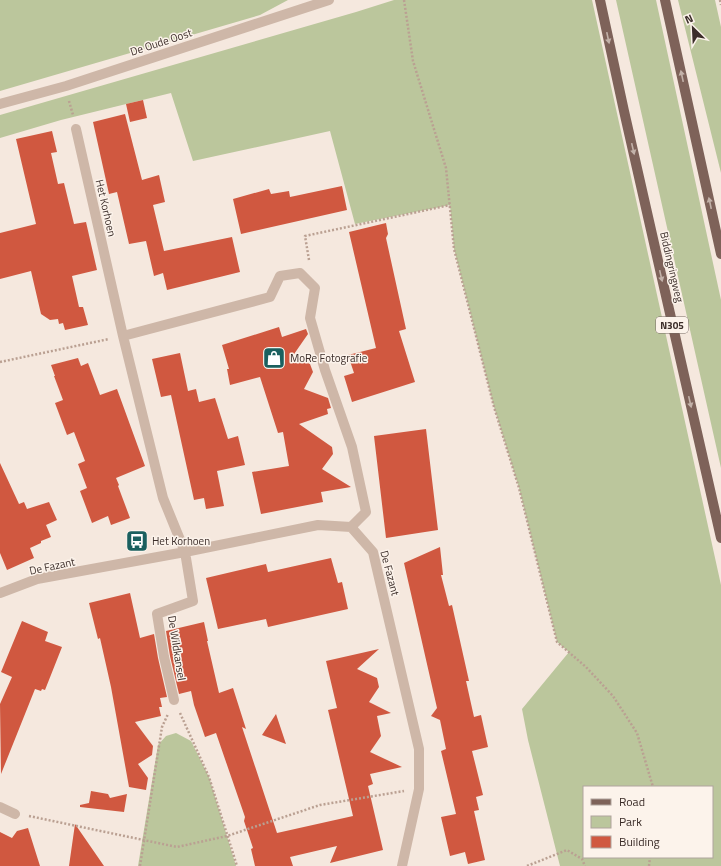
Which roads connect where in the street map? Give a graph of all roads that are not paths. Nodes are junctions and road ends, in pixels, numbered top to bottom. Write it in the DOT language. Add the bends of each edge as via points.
graph roads {
  1 [pos="329,0"];
  2 [pos="600,0"];
  3 [pos="665,0"];
  4 [pos="0,104"];
  5 [pos="76,129"];
  6 [pos="721,254"];
  7 [pos="123,336"];
  8 [pos="351,527"];
  9 [pos="721,538"];
  10 [pos="185,552"];
  11 [pos="0,593"];
  12 [pos="174,700"];
  13 [pos="0,807"];
  14 [pos="15,814"];
  15 [pos="402,866"];
  1 -- 4 [label="street, De Oude Oost" via="66,86"];
  2 -- 9 [label="main road, Biddingringweg / N305, one-way"];
  6 -- 3 [label="main road, one-way"];
  5 -- 7 [label="street, Het Korhoen"];
  7 -- 8 [label="street" via="270,297 280,276 300,273 315,288 310,318 352,447 366,512"];
  7 -- 10 [label="street, Het Korhoen" via="163,498"];
  8 -- 10 [label="street, De Fazant" via="318,525"];
  8 -- 15 [label="street, De Fazant" via="373,552 419,749 419,789"];
  10 -- 11 [label="street, De Fazant" via="38,579"];
  10 -- 12 [label="street, De Wildkansel" via="193,601 157,614"];
  13 -- 14 [label="street"];
}
